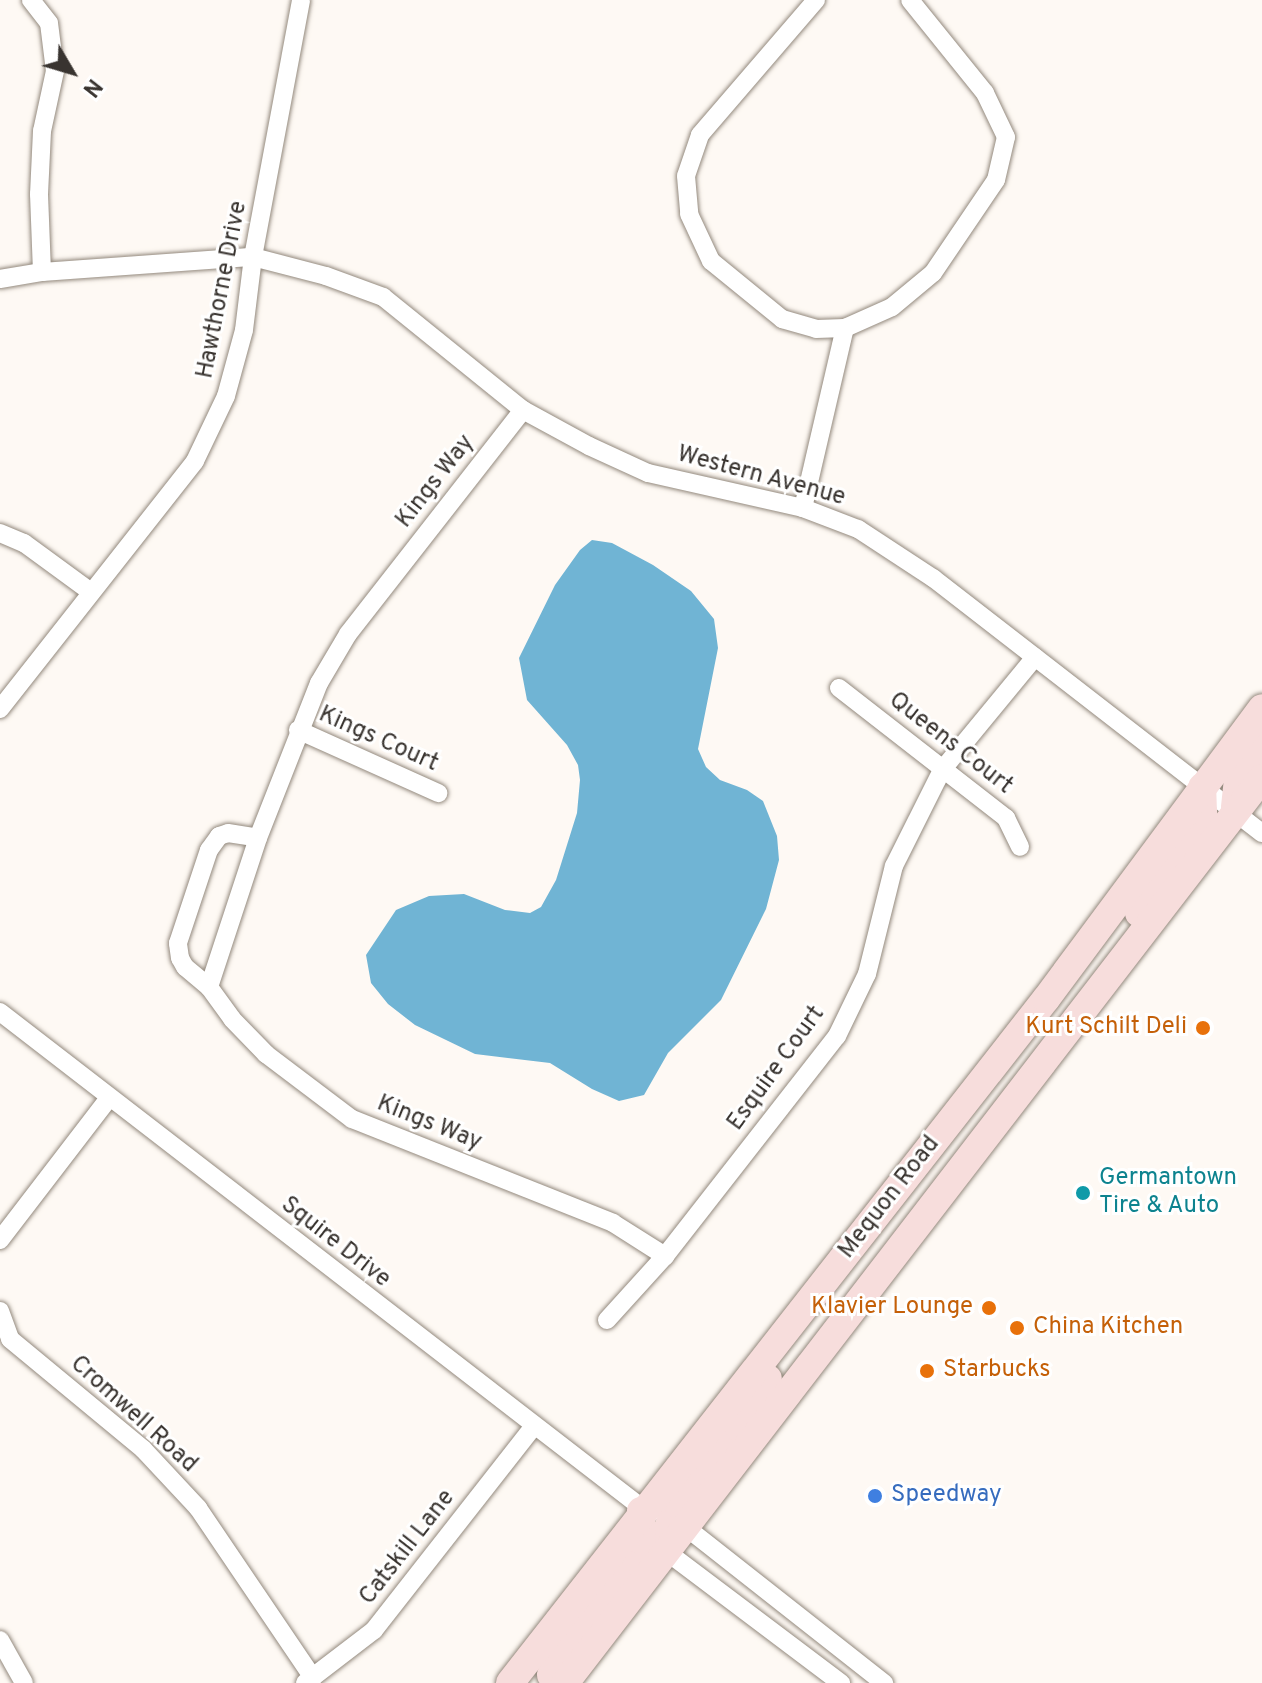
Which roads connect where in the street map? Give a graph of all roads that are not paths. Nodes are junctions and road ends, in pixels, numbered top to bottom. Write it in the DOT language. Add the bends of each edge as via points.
graph roads {
  1 [pos="31,0"];
  2 [pos="301,0"];
  3 [pos="816,0"];
  4 [pos="910,0"];
  5 [pos="253,257"];
  6 [pos="42,272"];
  7 [pos="0,279"];
  8 [pos="845,328"];
  9 [pos="523,410"];
  10 [pos="803,508"];
  11 [pos="0,533"];
  12 [pos="91,592"];
  13 [pos="1035,657"];
  14 [pos="839,688"];
  15 [pos="1262,708"];
  16 [pos="0,709"];
  17 [pos="298,730"];
  18 [pos="1262,744"];
  19 [pos="942,770"];
  20 [pos="1262,778"];
  21 [pos="1202,787"];
  22 [pos="438,793"];
  23 [pos="1236,813"];
  24 [pos="1262,833"];
  25 [pos="258,838"];
  26 [pos="1020,847"];
  27 [pos="1108,979"];
  28 [pos="209,987"];
  29 [pos="1039,1008"];
  30 [pos="0,1012"];
  31 [pos="1069,1031"];
  32 [pos="109,1098"];
  33 [pos="0,1240"];
  34 [pos="665,1256"];
  35 [pos="0,1311"];
  36 [pos="607,1320"];
  37 [pos="793,1323"];
  38 [pos="533,1427"];
  39 [pos="641,1511"];
  40 [pos="678,1525"];
  41 [pos="667,1552"];
  42 [pos="0,1640"];
  43 [pos="309,1680"];
  44 [pos="24,1683"];
  45 [pos="510,1683"];
  46 [pos="547,1683"];
  47 [pos="565,1683"];
  48 [pos="841,1683"];
  49 [pos="884,1683"];
  1 -- 6 [label="street" via="49,23 55,71 42,131"];
  2 -- 5 [label="street, Hawthorne Drive"];
  3 -- 8 [label="street" via="700,135 686,176 689,214 711,261 782,319 816,329"];
  4 -- 8 [label="street" via="985,93 1006,137 996,180 933,273 892,307"];
  5 -- 6 [label="street, Western Avenue"];
  5 -- 9 [label="street, Western Avenue" via="383,297"];
  5 -- 12 [label="street, Hawthorne Drive" via="244,330 226,396 195,461"];
  6 -- 7 [label="street, Western Avenue"];
  8 -- 10 [label="street"];
  9 -- 10 [label="street, Western Avenue" via="648,473"];
  9 -- 17 [label="street, Kings Way" via="348,634"];
  10 -- 13 [label="street, Western Avenue" via="858,529 933,578"];
  11 -- 12 [label="street" via="24,543"];
  12 -- 16 [label="street, Hawthorne Drive"];
  13 -- 19 [label="street, Esquire Court"];
  13 -- 21 [label="street, Western Avenue"];
  14 -- 19 [label="street, Queens Court"];
  15 -- 21 [label="main road, Mequon Road"];
  17 -- 22 [label="street, Kings Court"];
  17 -- 25 [label="street, Kings Way"];
  18 -- 23 [label="main road" via="1238,778"];
  19 -- 26 [label="street, Queens Court" via="1006,818"];
  19 -- 34 [label="street, Esquire Court" via="894,866 867,974 837,1036"];
  20 -- 23 [label="main road, Mequon Road"];
  21 -- 23 [label="street, Western Avenue"];
  21 -- 27 [label="main road" via="1203,812 1196,830 1130,927"];
  21 -- 29 [label="main road, Mequon Road"];
  23 -- 24 [label="street, Western Avenue"];
  23 -- 27 [label="main road, Mequon Road"];
  25 -- 28 [label="street, Kings Way"];
  25 -- 28 [label="street, Kings Way" via="219,836 209,850 178,943 185,967"];
  27 -- 31 [label="main road, Mequon Road"];
  28 -- 34 [label="street, Kings Way" via="266,1054 352,1119 613,1223"];
  29 -- 31 [label="main road"];
  29 -- 37 [label="main road, Mequon Road"];
  30 -- 32 [label="street, Squire Drive"];
  31 -- 40 [label="main road, Mequon Road"];
  32 -- 33 [label="street"];
  32 -- 38 [label="street, Squire Drive"];
  34 -- 36 [label="street, Esquire Court"];
  35 -- 43 [label="street, Cromwell Road" via="10,1339 143,1449 198,1508"];
  37 -- 39 [label="main road, Mequon Road"];
  37 -- 40 [label="main road" via="738,1427 683,1497"];
  38 -- 39 [label="street, Squire Drive"];
  38 -- 43 [label="street, Catskill Lane" via="374,1630"];
  39 -- 40 [label="street, Squire Drive"];
  39 -- 41 [label="street, Squire Drive"];
  39 -- 45 [label="main road, Mequon Road"];
  39 -- 46 [label="main road" via="642,1541 635,1558 582,1625"];
  40 -- 41 [label="main road" via="666,1532"];
  40 -- 49 [label="street, Squire Drive"];
  41 -- 47 [label="main road"];
  41 -- 48 [label="street, Squire Drive"];
  42 -- 44 [label="street"];
}
